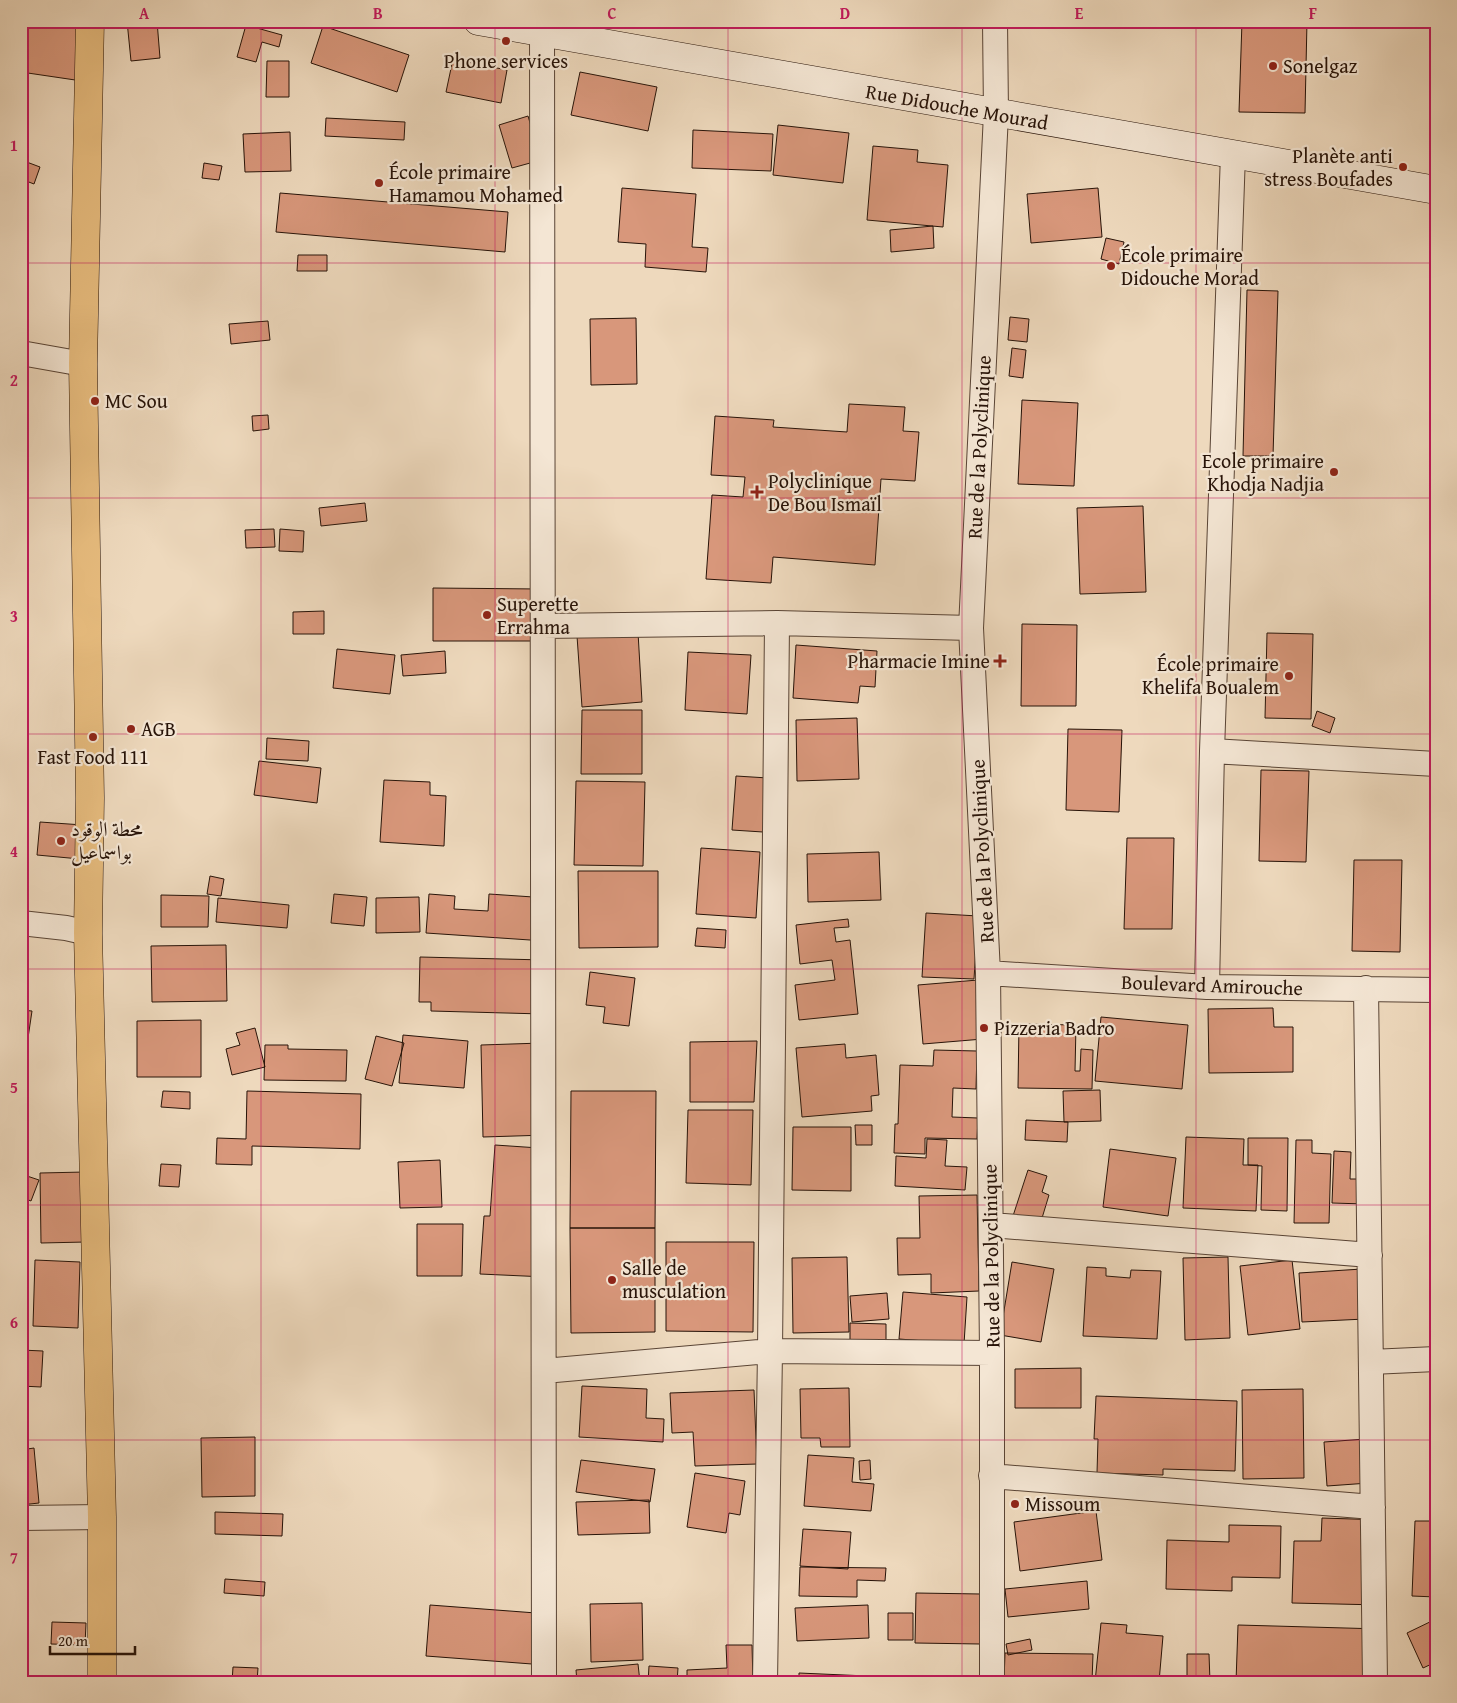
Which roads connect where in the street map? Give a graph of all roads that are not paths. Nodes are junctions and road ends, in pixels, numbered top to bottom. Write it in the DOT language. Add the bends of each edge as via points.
graph roads {
  1 [pos="90,21"];
  2 [pos="478,21"];
  3 [pos="995,21"];
  4 [pos="542,27"];
  5 [pos="996,114"];
  6 [pos="1233,154"];
  7 [pos="1436,190"];
  8 [pos="21,353"];
  9 [pos="83,364"];
  10 [pos="777,624"];
  11 [pos="543,626"];
  12 [pos="971,628"];
  13 [pos="1212,751"];
  14 [pos="1436,764"];
  15 [pos="21,923"];
  16 [pos="88,933"];
  17 [pos="988,973"];
  18 [pos="1206,987"];
  19 [pos="1366,988"];
  20 [pos="1436,990"];
  21 [pos="991,1225"];
  22 [pos="1370,1255"];
  23 [pos="770,1351"];
  24 [pos="992,1353"];
  25 [pos="1436,1359"];
  26 [pos="1371,1362"];
  27 [pos="544,1371"];
  28 [pos="991,1476"];
  29 [pos="1373,1507"];
  30 [pos="102,1517"];
  31 [pos="21,1518"];
  32 [pos="102,1682"];
  33 [pos="544,1682"];
  34 [pos="764,1682"];
  35 [pos="992,1682"];
  36 [pos="1375,1682"];
  1 -- 9 [label="main road"];
  2 -- 4 [label="main road, Rue Didouche Mourad"];
  3 -- 5 [label="street, Rue de la Polyclinique"];
  4 -- 5 [label="main road, Rue Didouche Mourad"];
  4 -- 11 [label="street"];
  5 -- 6 [label="main road, Rue Didouche Mourad"];
  5 -- 12 [label="street, Rue de la Polyclinique"];
  6 -- 7 [label="main road, Rue Didouche Mourad"];
  6 -- 13 [label="street"];
  8 -- 9 [label="street"];
  9 -- 16 [label="main road" via="90,798"];
  10 -- 11 [label="street"];
  10 -- 12 [label="street"];
  10 -- 23 [label="street"];
  11 -- 27 [label="street"];
  12 -- 17 [label="street, Rue de la Polyclinique"];
  13 -- 14 [label="street"];
  13 -- 18 [label="street"];
  15 -- 16 [label="street"];
  16 -- 30 [label="main road"];
  17 -- 18 [label="street, Boulevard Amirouche"];
  17 -- 21 [label="street, Rue de la Polyclinique"];
  18 -- 19 [label="street, Boulevard Amirouche"];
  19 -- 20 [label="street, Boulevard Amirouche"];
  19 -- 22 [label="street"];
  21 -- 22 [label="street"];
  21 -- 24 [label="street, Rue de la Polyclinique"];
  22 -- 26 [label="street"];
  23 -- 24 [label="street"];
  23 -- 27 [label="street"];
  23 -- 34 [label="street"];
  24 -- 28 [label="street, Rue de la Polyclinique"];
  25 -- 26 [label="street"];
  26 -- 29 [label="street"];
  27 -- 33 [label="street"];
  28 -- 29 [label="street"];
  28 -- 35 [label="street, Rue de la Polyclinique"];
  29 -- 36 [label="street"];
  30 -- 31 [label="street"];
  30 -- 32 [label="main road"];
}
